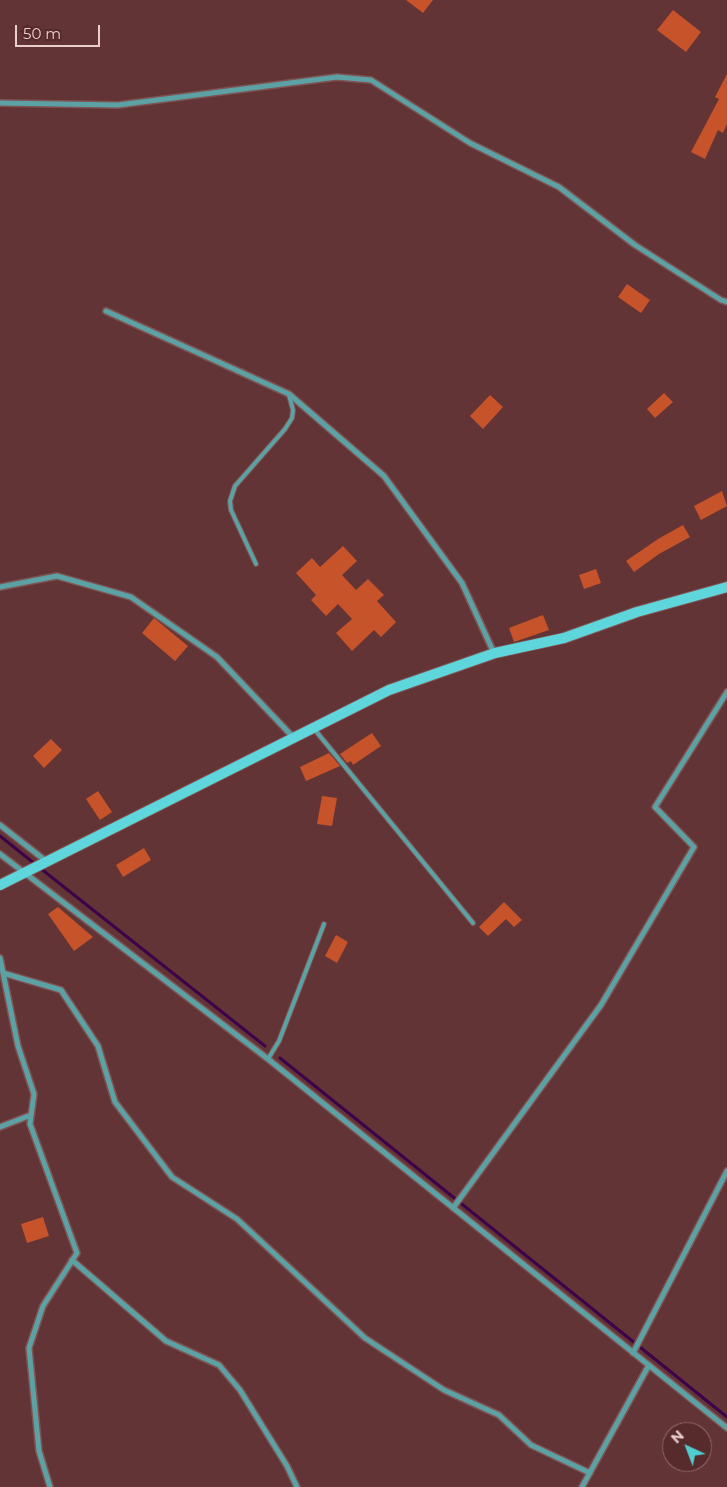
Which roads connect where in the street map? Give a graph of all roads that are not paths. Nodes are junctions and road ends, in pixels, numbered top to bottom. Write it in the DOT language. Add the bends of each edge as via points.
graph roads {
  1 [pos="0,103"];
  2 [pos="727,302"];
  3 [pos="106,311"];
  4 [pos="289,394"];
  5 [pos="256,564"];
  6 [pos="727,586"];
  7 [pos="0,587"];
  8 [pos="494,653"];
  9 [pos="727,692"];
  10 [pos="313,728"];
  11 [pos="293,738"];
  12 [pos="0,825"];
  13 [pos="0,854"];
  14 [pos="46,861"];
  15 [pos="27,871"];
  16 [pos="0,885"];
  17 [pos="472,923"];
  18 [pos="324,924"];
  19 [pos="0,958"];
  20 [pos="3,973"];
  21 [pos="268,1059"];
  22 [pos="31,1115"];
  23 [pos="0,1127"];
  24 [pos="727,1171"];
  25 [pos="454,1207"];
  26 [pos="72,1260"];
  27 [pos="634,1351"];
  28 [pos="649,1365"];
  29 [pos="727,1428"];
  30 [pos="590,1473"];
  31 [pos="50,1487"];
  32 [pos="297,1487"];
  33 [pos="582,1487"];
  1 -- 2 [label="street" via="118,105 337,77 371,80 470,143 559,187 634,245"];
  3 -- 4 [label="street"];
  4 -- 5 [label="lane" via="292,418 235,486 230,501 231,510"];
  4 -- 8 [label="street" via="384,476 462,583"];
  6 -- 8 [label="street" via="637,612 564,638"];
  7 -- 11 [label="street" via="57,576 132,597 217,657"];
  8 -- 10 [label="street" via="389,690"];
  9 -- 25 [label="street" via="655,807 694,846 601,1005"];
  10 -- 11 [label="street"];
  10 -- 17 [label="lane"];
  11 -- 14 [label="street"];
  12 -- 14 [label="street"];
  13 -- 15 [label="street"];
  14 -- 15 [label="street"];
  15 -- 16 [label="street"];
  15 -- 21 [label="street"];
  18 -- 21 [label="lane" via="279,1041"];
  19 -- 20 [label="street"];
  20 -- 22 [label="street" via="18,1046 34,1094"];
  20 -- 30 [label="street" via="60,990 98,1046 115,1102 172,1177 236,1219 366,1338 444,1390 498,1415 531,1445"];
  21 -- 25 [label="street"];
  22 -- 23 [label="street"];
  22 -- 26 [label="street" via="30,1124 76,1253"];
  24 -- 27 [label="street"];
  25 -- 27 [label="street"];
  26 -- 31 [label="street" via="43,1306 29,1348 39,1451"];
  26 -- 32 [label="street" via="166,1341 219,1364 240,1390"];
  27 -- 28 [label="street"];
  28 -- 29 [label="street"];
  28 -- 30 [label="street"];
  30 -- 33 [label="street"];
}
